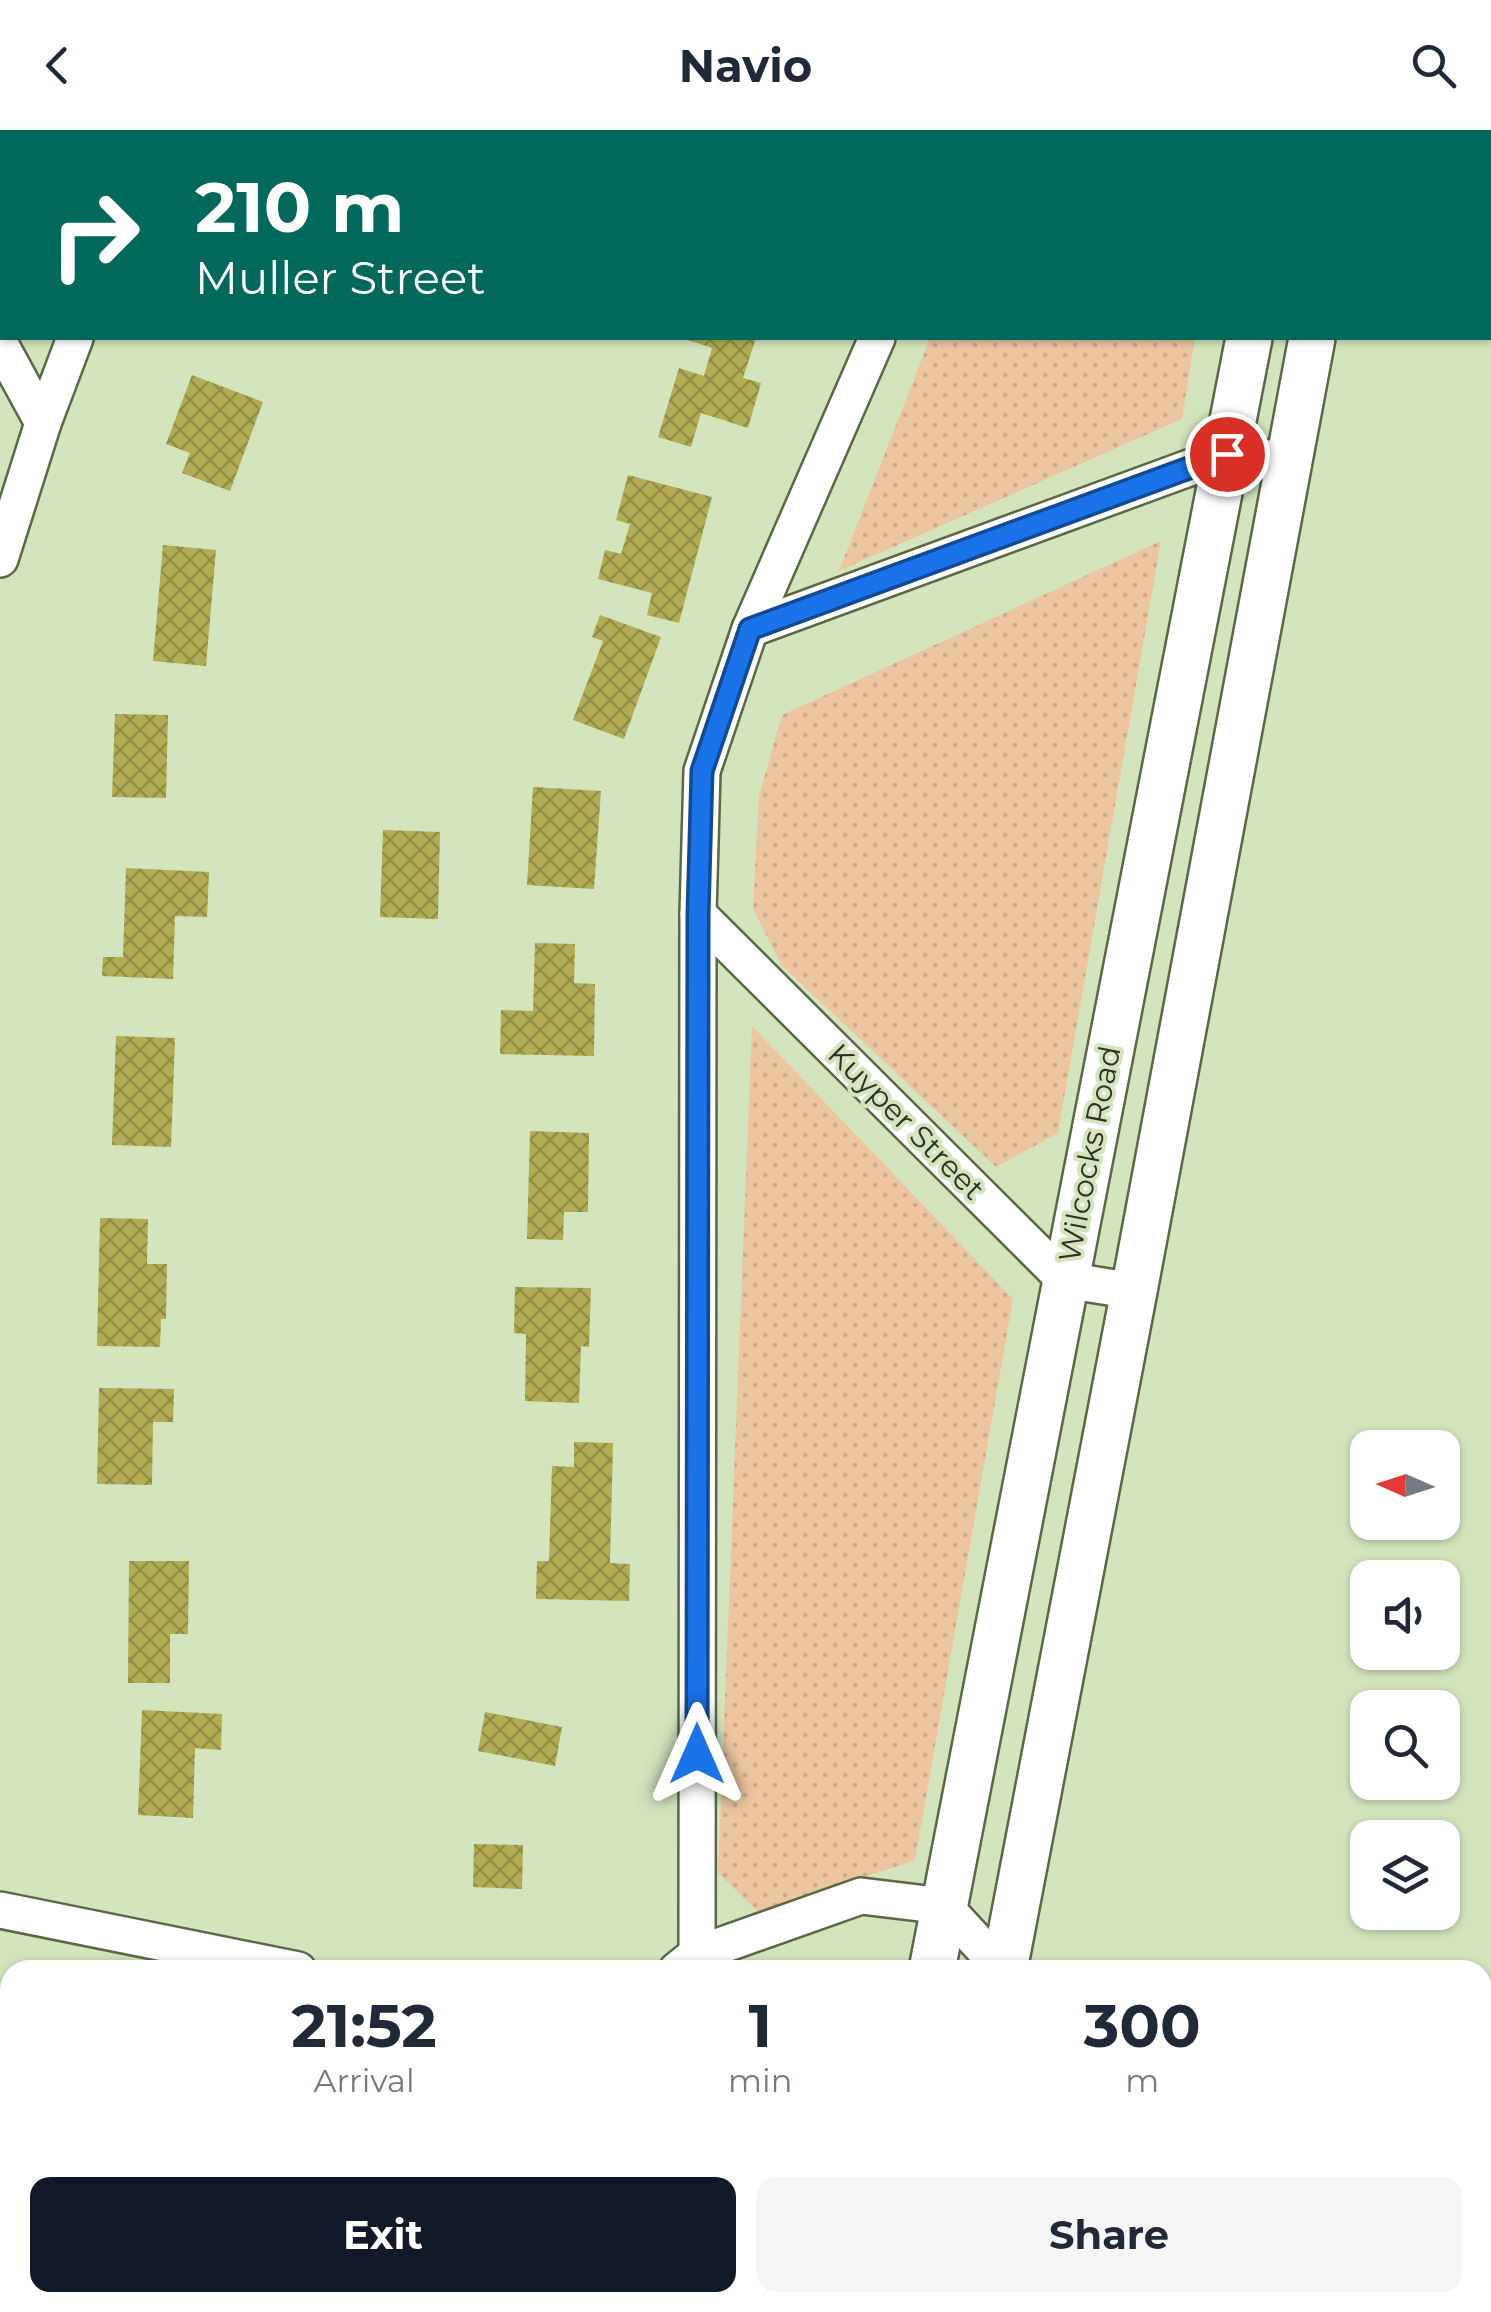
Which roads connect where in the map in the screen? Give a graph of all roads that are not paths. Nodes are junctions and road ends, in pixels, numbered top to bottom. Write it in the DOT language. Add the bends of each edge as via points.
graph roads {
  1 [pos="74,340"];
  2 [pos="875,340"];
  3 [pos="1249,340"];
  4 [pos="1312,340"];
  5 [pos="0,344"];
  6 [pos="44,424"];
  7 [pos="1227,454"];
  8 [pos="1288,460"];
  9 [pos="0,559"];
  10 [pos="750,629"];
  11 [pos="698,914"];
  12 [pos="1065,1280"];
  13 [pos="1134,1291"];
  14 [pos="944,1906"];
  15 [pos="0,1910"];
  16 [pos="214,1960"];
  17 [pos="687,1960"];
  18 [pos="692,1960"];
  19 [pos="934,1960"];
  20 [pos="995,1960"];
  21 [pos="1006,1960"];
  1 -- 6 [label="street"];
  2 -- 10 [label="street"];
  3 -- 7 [label="street, Wilcocks Road"];
  4 -- 8 [label="street"];
  5 -- 6 [label="street"];
  6 -- 9 [label="street"];
  7 -- 8 [label="street"];
  7 -- 10 [label="street"];
  7 -- 12 [label="street, Wilcocks Road"];
  8 -- 13 [label="street"];
  10 -- 11 [label="street" via="702,771"];
  11 -- 12 [label="street, Kuyper Street"];
  11 -- 17 [label="street"];
  12 -- 13 [label="street"];
  12 -- 14 [label="street, Wilcocks Road"];
  13 -- 21 [label="street"];
  14 -- 18 [label="street" via="861,1896"];
  14 -- 19 [label="street, Wilcocks Road"];
  14 -- 20 [label="street"];
  15 -- 16 [label="street"];
}
